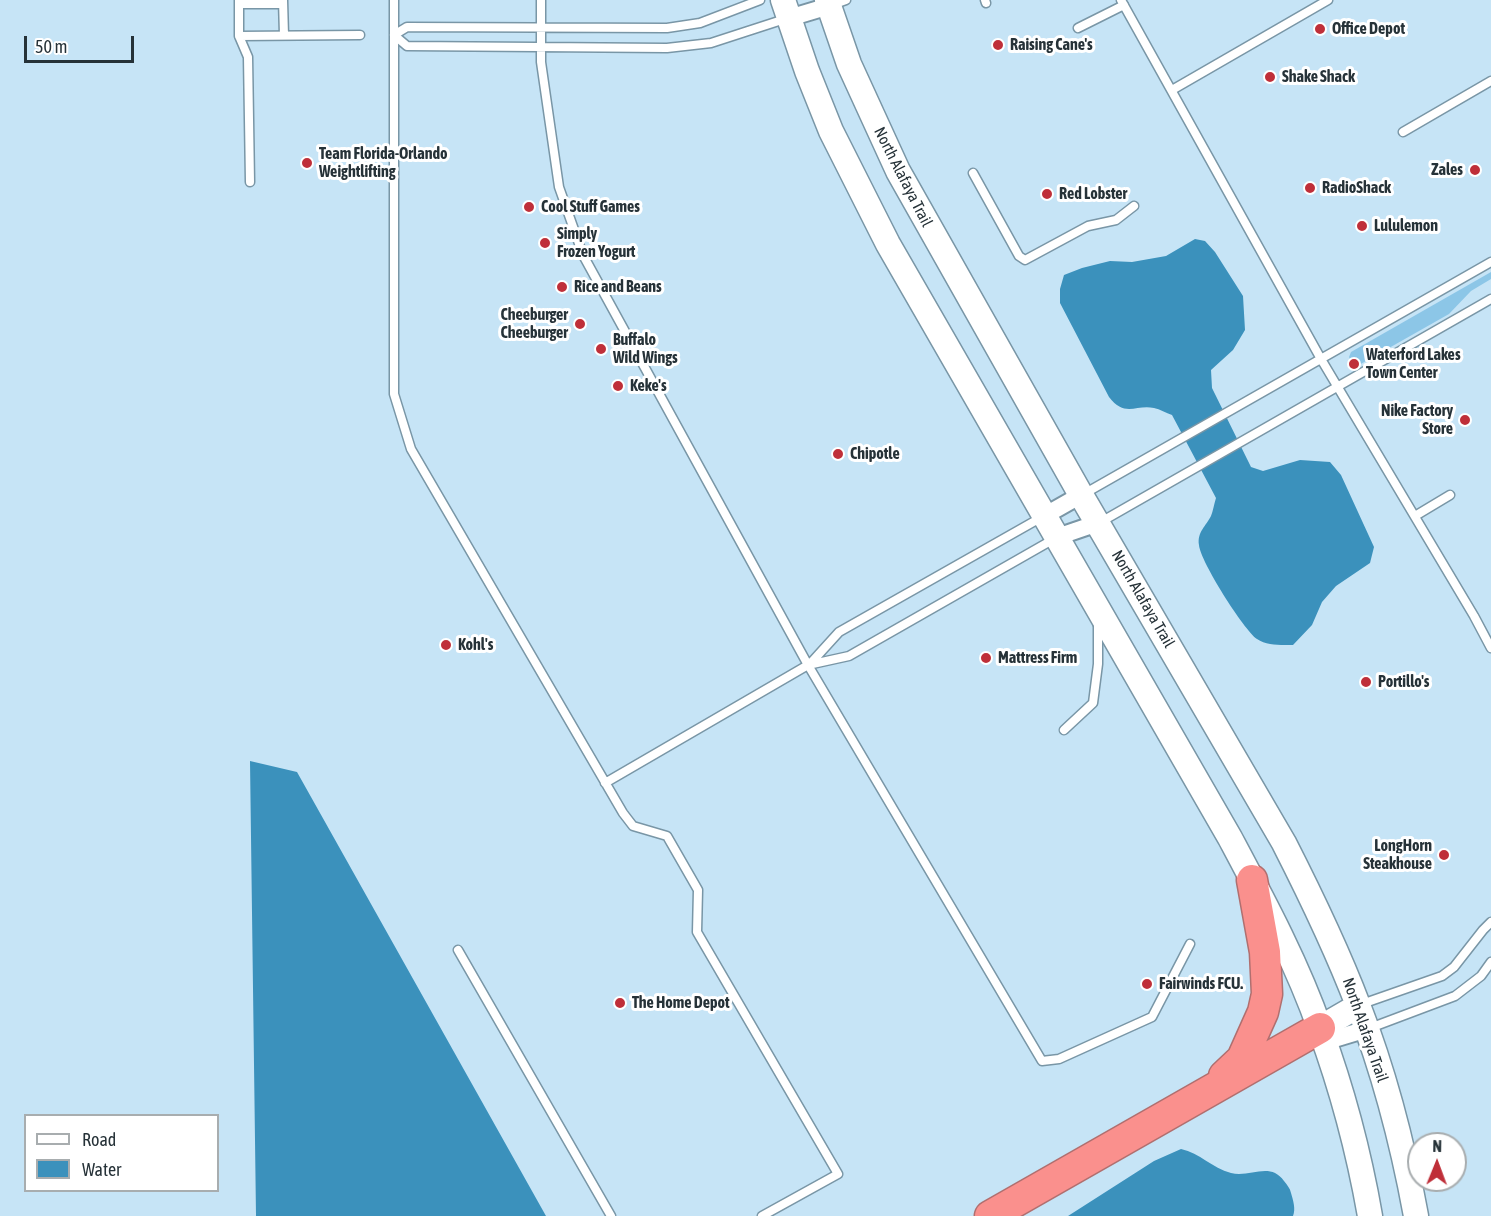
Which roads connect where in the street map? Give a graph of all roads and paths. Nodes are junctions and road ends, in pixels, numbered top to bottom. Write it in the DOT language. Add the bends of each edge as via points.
graph roads {
  1 [pos="394,0"];
  2 [pos="541,0"];
  3 [pos="760,0"];
  4 [pos="1328,0"];
  5 [pos="239,2"];
  6 [pos="283,2"];
  7 [pos="834,2"];
  8 [pos="1123,2"];
  9 [pos="786,9"];
  10 [pos="541,27"];
  11 [pos="1078,28"];
  12 [pos="360,35"];
  13 [pos="394,35"];
  14 [pos="239,36"];
  15 [pos="284,36"];
  16 [pos="541,48"];
  17 [pos="1491,81"];
  18 [pos="1172,90"];
  19 [pos="1403,132"];
  20 [pos="973,172"];
  21 [pos="250,182"];
  22 [pos="1134,206"];
  23 [pos="1491,262"];
  24 [pos="1491,299"];
  25 [pos="1321,359"];
  26 [pos="1338,387"];
  27 [pos="1081,495"];
  28 [pos="1449,495"];
  29 [pos="1044,516"];
  30 [pos="1415,516"];
  31 [pos="1098,523"];
  32 [pos="1057,537"];
  33 [pos="1098,611"];
  34 [pos="1491,648"];
  35 [pos="808,665"];
  36 [pos="1064,730"];
  37 [pos="605,783"];
  38 [pos="1252,880"];
  39 [pos="1491,922"];
  40 [pos="1190,944"];
  41 [pos="458,950"];
  42 [pos="1491,962"];
  43 [pos="1358,1006"];
  44 [pos="1367,1029"];
  45 [pos="1322,1035"];
  46 [pos="1203,1096"];
  47 [pos="611,1216"];
  48 [pos="762,1216"];
  49 [pos="990,1216"];
  50 [pos="1370,1216"];
  51 [pos="1416,1216"];
  1 -- 13 [label="lane"];
  2 -- 10 [label="lane"];
  3 -- 10 [label="lane" via="700,22 667,28"];
  4 -- 18 [label="lane"];
  5 -- 6 [label="lane"];
  5 -- 14 [label="lane"];
  6 -- 15 [label="lane"];
  7 -- 9 [label="street"];
  7 -- 27 [label="main road, North Alafaya Trail" via="849,64 898,171"];
  8 -- 11 [label="lane"];
  8 -- 18 [label="lane"];
  9 -- 16 [label="lane" via="711,43 666,48"];
  9 -- 29 [label="main road" via="831,132 857,186"];
  10 -- 13 [label="lane" via="407,27"];
  10 -- 16 [label="lane"];
  12 -- 15 [label="lane"];
  13 -- 16 [label="lane" via="407,46"];
  13 -- 37 [label="lane" via="394,394 411,449"];
  14 -- 15 [label="lane"];
  14 -- 21 [label="lane" via="248,57"];
  16 -- 35 [label="lane" via="559,187 583,255"];
  17 -- 19 [label="lane"];
  18 -- 25 [label="lane"];
  20 -- 22 [label="lane" via="1025,260 1088,226 1116,220"];
  23 -- 25 [label="lane"];
  24 -- 26 [label="lane"];
  25 -- 26 [label="lane"];
  25 -- 27 [label="lane"];
  26 -- 30 [label="lane"];
  26 -- 31 [label="lane"];
  27 -- 29 [label="street"];
  27 -- 31 [label="main road, North Alafaya Trail"];
  28 -- 30 [label="lane"];
  29 -- 32 [label="main road"];
  29 -- 35 [label="lane" via="839,632"];
  30 -- 34 [label="lane"];
  31 -- 32 [label="street"];
  31 -- 43 [label="main road, North Alafaya Trail" via="1284,843"];
  32 -- 33 [label="main road"];
  32 -- 35 [label="lane" via="849,656"];
  33 -- 36 [label="lane" via="1093,703"];
  33 -- 38 [label="main road"];
  35 -- 37 [label="lane"];
  35 -- 40 [label="lane" via="1042,1061 1059,1059 1152,1017"];
  37 -- 48 [label="lane" via="633,826 667,836 698,890 697,933 838,1174"];
  38 -- 45 [label="main road"];
  38 -- 46 [label="highway" via="1265,952 1267,994 1263,1012 1242,1059"];
  39 -- 43 [label="lane" via="1442,976"];
  41 -- 47 [label="lane"];
  42 -- 44 [label="lane" via="1481,976 1455,996"];
  43 -- 44 [label="main road, North Alafaya Trail"];
  43 -- 45 [label="main road"];
  44 -- 45 [label="street"];
  44 -- 51 [label="main road, North Alafaya Trail" via="1399,1138"];
  45 -- 46 [label="highway"];
  45 -- 50 [label="main road" via="1354,1143"];
  46 -- 49 [label="highway"];
}
